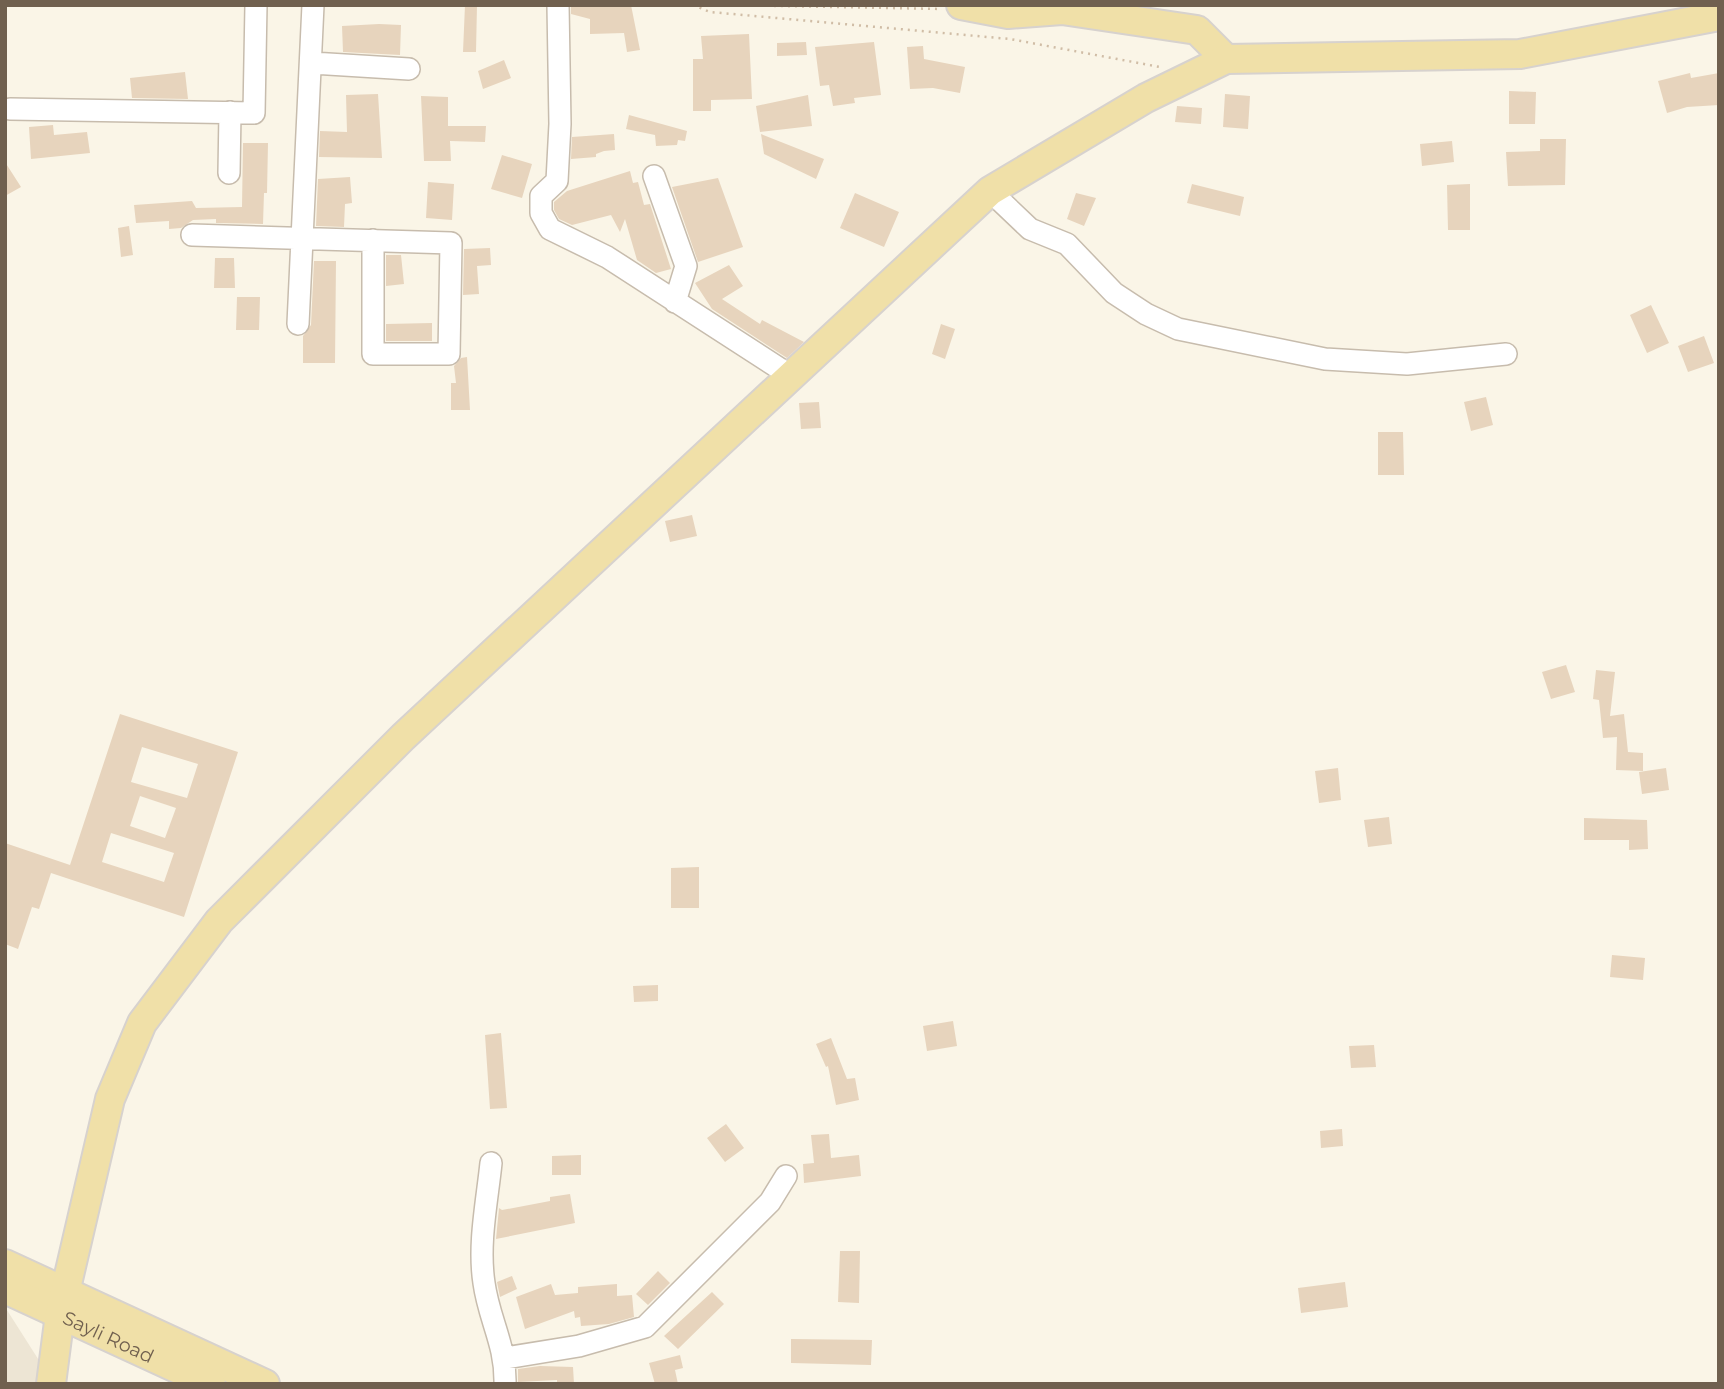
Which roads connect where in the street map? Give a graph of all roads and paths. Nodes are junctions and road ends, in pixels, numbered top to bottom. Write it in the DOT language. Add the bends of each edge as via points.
graph roads {
  1 [pos="256,5"];
  2 [pos="313,5"];
  3 [pos="558,5"];
  4 [pos="693,5"];
  5 [pos="961,5"];
  6 [pos="1063,7"];
  7 [pos="1719,16"];
  8 [pos="1226,59"];
  9 [pos="312,63"];
  10 [pos="1160,67"];
  11 [pos="408,69"];
  12 [pos="10,109"];
  13 [pos="230,112"];
  14 [pos="229,173"];
  15 [pos="653,176"];
  16 [pos="990,191"];
  17 [pos="192,235"];
  18 [pos="302,238"];
  19 [pos="373,240"];
  20 [pos="675,302"];
  21 [pos="298,324"];
  22 [pos="1506,354"];
  23 [pos="791,376"];
  24 [pos="491,1163"];
  25 [pos="786,1177"];
  26 [pos="5,1264"];
  27 [pos="5,1289"];
  28 [pos="63,1302"];
  29 [pos="505,1358"];
  30 [pos="51,1384"];
  31 [pos="211,1384"];
  32 [pos="265,1384"];
  33 [pos="505,1384"];
  1 -- 13 [label="street" via="254,113"];
  2 -- 9 [label="street"];
  3 -- 20 [label="street" via="557,181 541,195 541,213 550,229 607,257"];
  4 -- 10 [label="path" via="710,12 1010,39"];
  5 -- 6 [label="main road" via="1008,14"];
  6 -- 8 [label="main road" via="1197,30"];
  7 -- 8 [label="main road" via="1520,54"];
  8 -- 16 [label="main road" via="1146,98"];
  9 -- 11 [label="street"];
  9 -- 18 [label="street"];
  12 -- 13 [label="street"];
  13 -- 14 [label="street"];
  15 -- 20 [label="street" via="687,266"];
  16 -- 22 [label="street" via="1030,229 1067,244 1114,293 1178,329 1325,359 1407,364"];
  16 -- 23 [label="main road"];
  17 -- 18 [label="street"];
  18 -- 19 [label="street"];
  18 -- 21 [label="street"];
  19 -- 19 [label="street" via="451,243 449,354 373,354"];
  20 -- 23 [label="street"];
  23 -- 28 [label="main road" via="403,737 219,921 142,1023 110,1099"];
  24 -- 29 [label="street" via="483,1238 484,1283"];
  25 -- 29 [label="street" via="770,1202 645,1326 579,1346"];
  26 -- 28 [label="main road"];
  27 -- 28 [label="main road, Sayli Road"];
  28 -- 30 [label="main road"];
  28 -- 31 [label="main road, Sayli Road"];
  28 -- 32 [label="main road"];
  29 -- 33 [label="street"];
}
